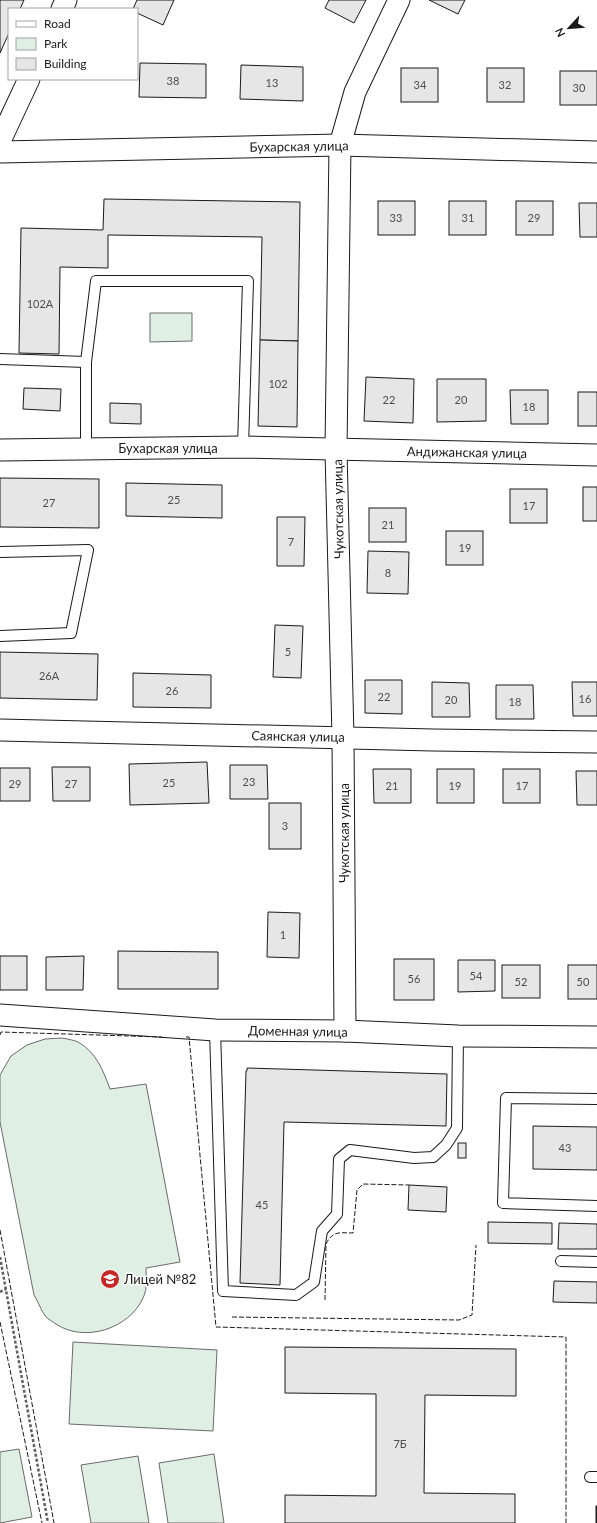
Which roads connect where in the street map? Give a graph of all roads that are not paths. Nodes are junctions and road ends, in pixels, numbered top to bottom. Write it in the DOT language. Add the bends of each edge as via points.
graph roads {
  1 [pos="399,0"];
  2 [pos="29,80"];
  3 [pos="0,141"];
  4 [pos="340,145"];
  5 [pos="0,152"];
  6 [pos="597,152"];
  7 [pos="0,359"];
  8 [pos="86,362"];
  9 [pos="243,447"];
  10 [pos="86,448"];
  11 [pos="0,450"];
  12 [pos="336,450"];
  13 [pos="597,455"];
  14 [pos="0,552"];
  15 [pos="0,636"];
  16 [pos="0,730"];
  17 [pos="343,737"];
  18 [pos="597,742"];
  19 [pos="0,1015"];
  20 [pos="215,1030"];
  21 [pos="345,1031"];
  22 [pos="458,1036"];
  23 [pos="597,1037"];
  24 [pos="597,1099"];
  25 [pos="597,1206"];
  26 [pos="561,1261"];
  27 [pos="597,1262"];
  1 -- 4 [label="street, Чукотская улица" via="355,92"];
  2 -- 3 [label="street"];
  4 -- 5 [label="street, Бухарская улица"];
  4 -- 6 [label="street, Бухарская улица"];
  4 -- 12 [label="street, Чукотская улица"];
  7 -- 8 [label="lane"];
  8 -- 9 [label="lane" via="96,281 248,281"];
  8 -- 10 [label="lane"];
  9 -- 10 [label="street, Бухарская улица"];
  9 -- 12 [label="street, Бухарская улица"];
  10 -- 11 [label="street, Бухарская улица"];
  12 -- 13 [label="street, Андижанская улица"];
  12 -- 17 [label="street, Чукотская улица"];
  14 -- 15 [label="lane" via="88,550 71,633"];
  16 -- 17 [label="street, Саянская улица"];
  17 -- 18 [label="street, Саянская улица"];
  17 -- 21 [label="street, Чукотская улица"];
  19 -- 20 [label="street, Доменная улица"];
  20 -- 21 [label="street, Доменная улица"];
  20 -- 22 [label="lane" via="223,1291 296,1295 314,1282 322,1231 337,1214 339,1159 350,1150 414,1158 433,1157 446,1145 457,1128"];
  21 -- 22 [label="street, Доменная улица"];
  22 -- 23 [label="street, Доменная улица"];
  24 -- 25 [label="lane" via="506,1098 503,1203"];
  26 -- 27 [label="lane"];
}
